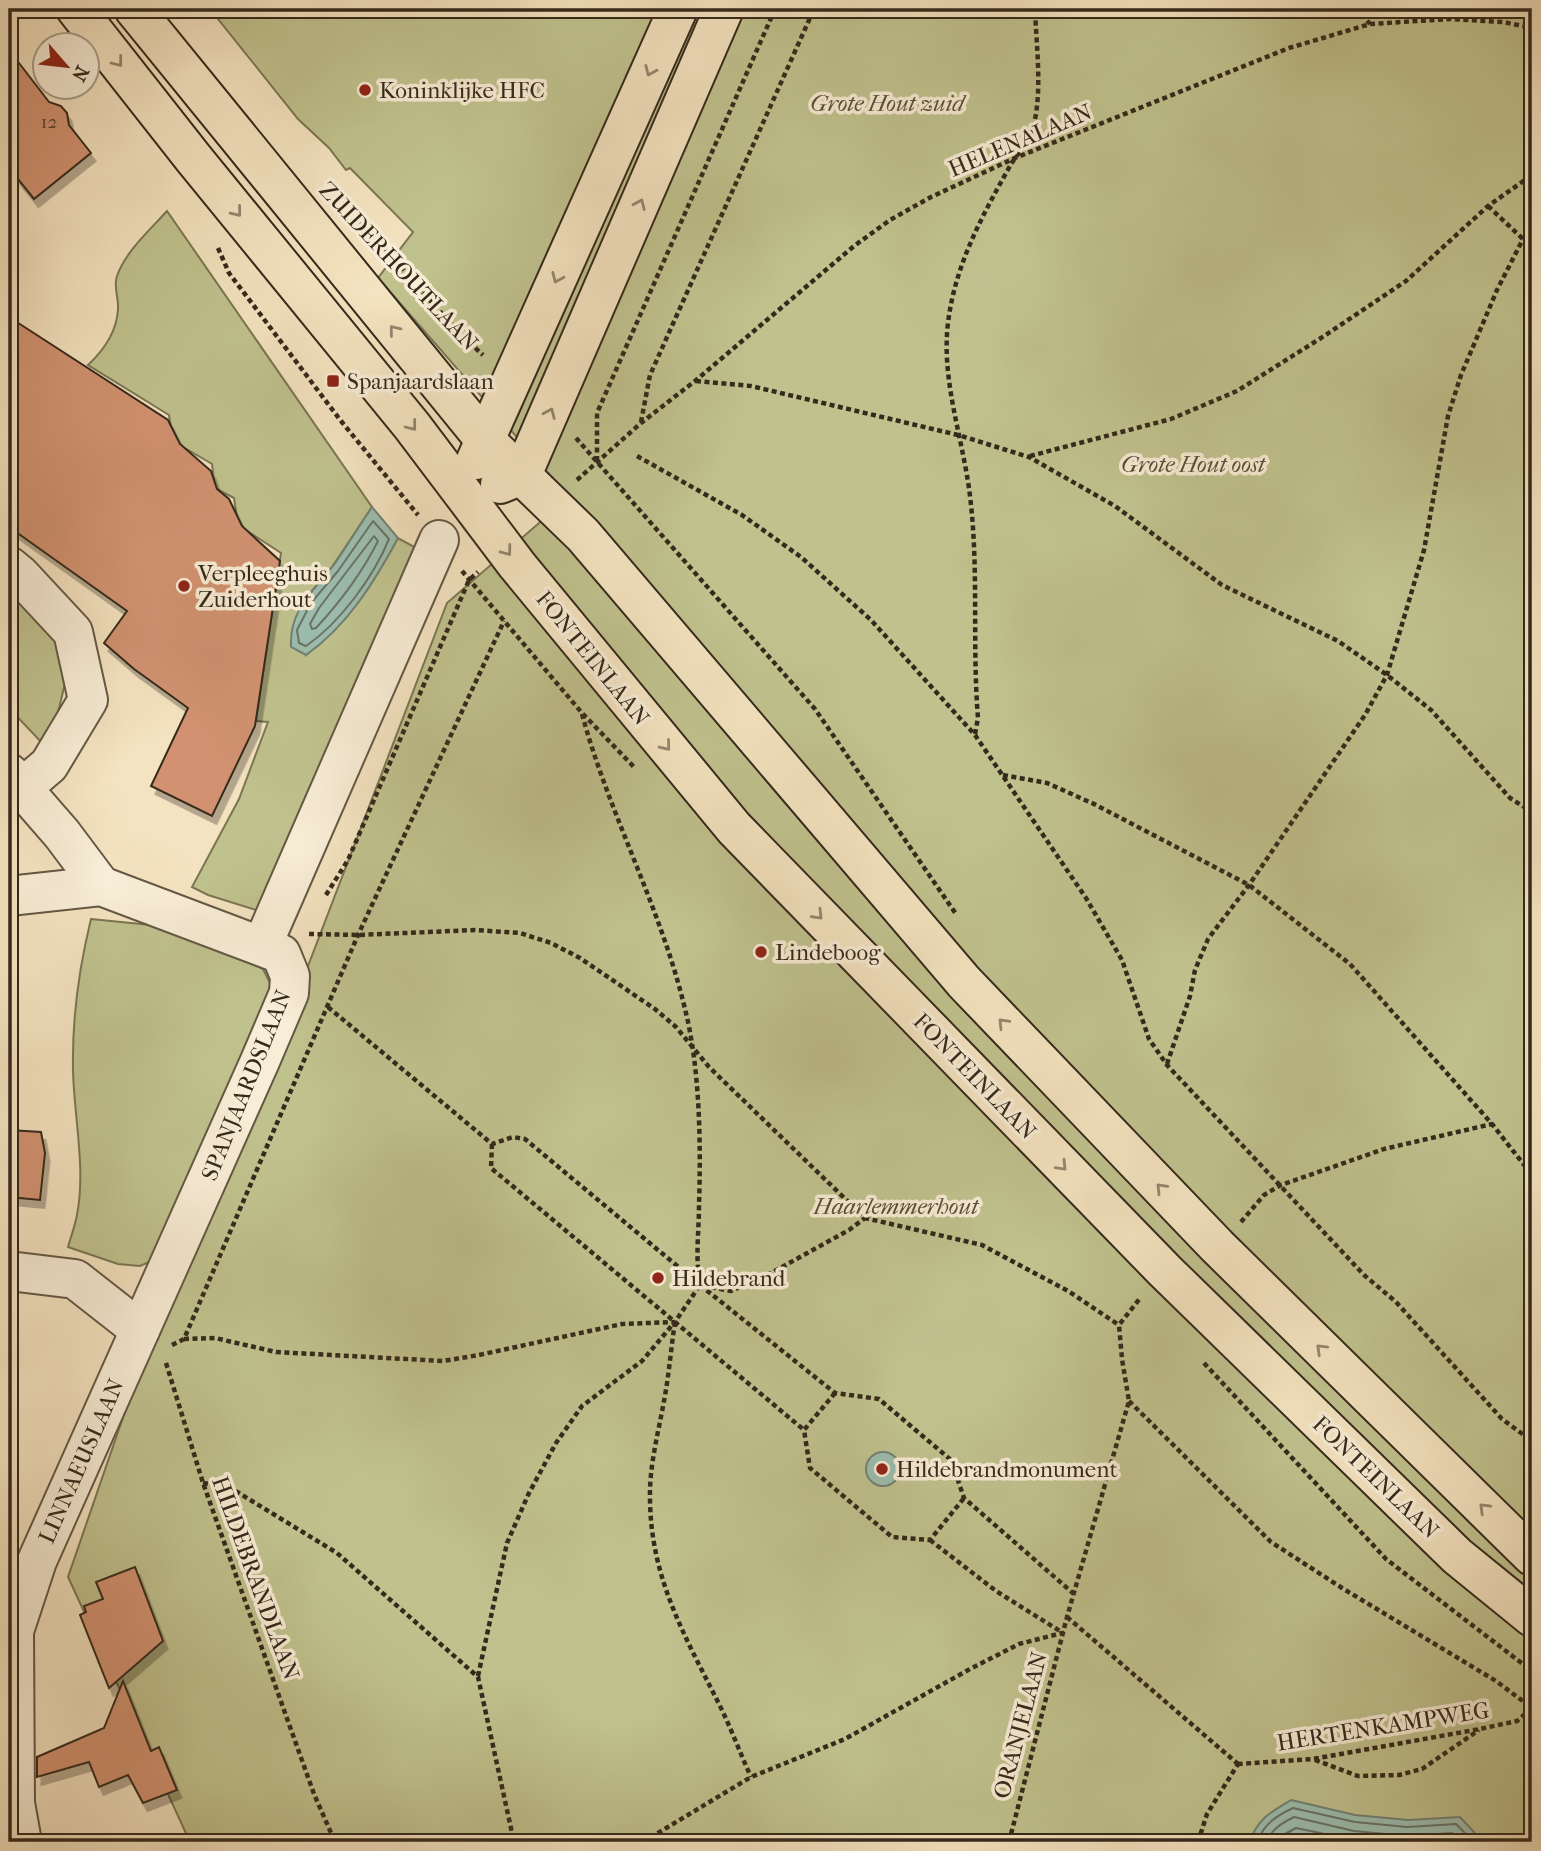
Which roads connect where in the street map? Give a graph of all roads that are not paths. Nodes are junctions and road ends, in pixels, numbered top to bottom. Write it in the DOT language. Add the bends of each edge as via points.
graph roads {
  1 [pos="76,9"];
  2 [pos="134,9"];
  3 [pos="678,9"];
  4 [pos="724,9"];
  5 [pos="484,439"];
  6 [pos="522,475"];
  7 [pos="464,495"];
  8 [pos="439,540"];
  9 [pos="9,566"];
  10 [pos="15,781"];
  11 [pos="101,886"];
  12 [pos="9,896"];
  13 [pos="280,945"];
  14 [pos="9,1271"];
  15 [pos="151,1340"];
  16 [pos="1532,1556"];
  17 [pos="1532,1617"];
  18 [pos="12,1635"];
  19 [pos="12,1799"];
  20 [pos="22,1842"];
  1 -- 7 [label="main road, one-way"];
  5 -- 2 [label="main road, ZUIDERHOUTLAAN, one-way"];
  3 -- 5 [label="main road, one-way"];
  6 -- 4 [label="main road, one-way"];
  5 -- 6 [label="main road"];
  5 -- 7 [label="main road"];
  6 -- 7 [label="main road"];
  16 -- 6 [label="main road, one-way" via="1217,1247 964,982 583,535"];
  7 -- 17 [label="main road, FONTEINLAAN, one-way" via="734,828 1164,1271 1457,1556"];
  8 -- 13 [label="street"];
  9 -- 10 [label="street" via="73,632 88,700 49,765"];
  10 -- 11 [label="street"];
  11 -- 12 [label="street"];
  11 -- 13 [label="street"];
  13 -- 15 [label="street, SPANJAARDSLAAN" via="290,976 289,993"];
  14 -- 15 [label="street" via="75,1279"];
  15 -- 18 [label="street, LINNAEUSLAAN" via="37,1562"];
  18 -- 19 [label="street, LINNAEUSLAAN"];
  19 -- 20 [label="street, LINNAEUSLAAN"];
}
